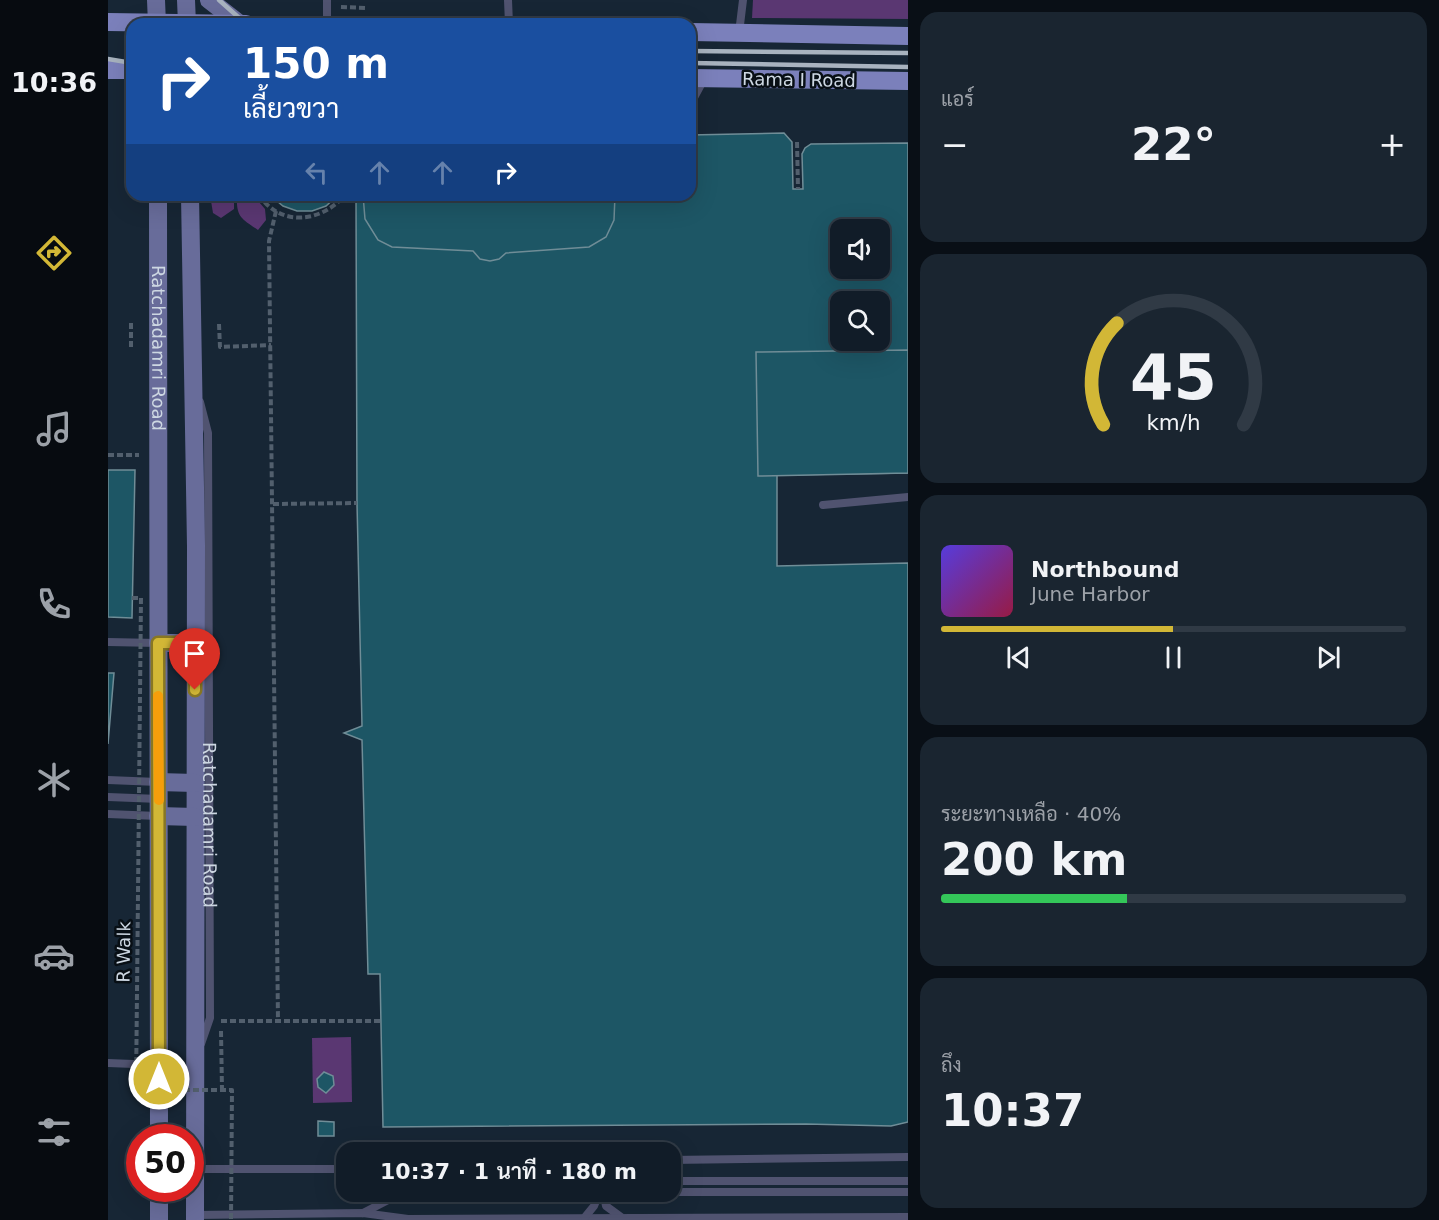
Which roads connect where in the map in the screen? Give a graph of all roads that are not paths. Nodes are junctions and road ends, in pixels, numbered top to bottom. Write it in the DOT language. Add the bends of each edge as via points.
graph roads {
  1 [pos="156,0"];
  2 [pos="186,0"];
  3 [pos="209,0"];
  4 [pos="327,0"];
  5 [pos="508,0"];
  6 [pos="743,0"];
  7 [pos="157,18"];
  8 [pos="187,18"];
  9 [pos="232,18"];
  10 [pos="327,18"];
  11 [pos="509,18"];
  12 [pos="108,22"];
  13 [pos="126,23"];
  14 [pos="696,32"];
  15 [pos="739,33"];
  16 [pos="908,36"];
  17 [pos="108,70"];
  18 [pos="126,70"];
  19 [pos="697,78"];
  20 [pos="908,81"];
  21 [pos="158,201"];
  22 [pos="190,201"];
  23 [pos="193,373"];
  24 [pos="908,497"];
  25 [pos="823,505"];
  26 [pos="108,642"];
  27 [pos="155,643"];
  28 [pos="195,643"];
  29 [pos="108,780"];
  30 [pos="195,783"];
  31 [pos="108,797"];
  32 [pos="155,799"];
  33 [pos="108,814"];
  34 [pos="195,817"];
  35 [pos="108,1063"];
  36 [pos="194,1063"];
  37 [pos="155,1065"];
  38 [pos="153,1124"];
  39 [pos="158,1124"];
  40 [pos="194,1124"];
  41 [pos="908,1157"];
  42 [pos="681,1160"];
  43 [pos="204,1169"];
  44 [pos="336,1169"];
  45 [pos="681,1181"];
  46 [pos="908,1181"];
  47 [pos="681,1192"];
  48 [pos="908,1192"];
  49 [pos="153,1202"];
  50 [pos="159,1202"];
  51 [pos="195,1202"];
  52 [pos="384,1202"];
  53 [pos="596,1202"];
  54 [pos="605,1202"];
  55 [pos="363,1213"];
  56 [pos="585,1217"];
  57 [pos="908,1217"];
  58 [pos="195,1218"];
  59 [pos="621,1218"];
  60 [pos="154,1220"];
  61 [pos="159,1220"];
  1 -- 7 [label="main road"];
  2 -- 8 [label="main road"];
  3 -- 9 [label="main road"];
  4 -- 10 [label="lane"];
  5 -- 11 [label="lane"];
  6 -- 15 [label="lane"];
  12 -- 13 [label="main road"];
  14 -- 15 [label="main road"];
  15 -- 16 [label="main road"];
  17 -- 18 [label="main road"];
  19 -- 20 [label="main road, Rama I Road"];
  21 -- 27 [label="main road, Ratchadamri Road" via="159,574"];
  22 -- 23 [label="main road, Ratchadamri Road"];
  23 -- 28 [label="main road, Ratchadamri Road"];
  23 -- 36 [label="lane, Ratchadamri Road" via="208,433 210,977 210,1018"];
  24 -- 25 [label="lane"];
  26 -- 27 [label="lane"];
  27 -- 28 [label="main road"];
  27 -- 32 [label="main road, Ratchadamri Road"];
  28 -- 30 [label="main road, Ratchadamri Road"];
  29 -- 32 [label="lane"];
  30 -- 32 [label="main road"];
  30 -- 34 [label="main road, Ratchadamri Road"];
  31 -- 32 [label="lane"];
  32 -- 33 [label="lane"];
  32 -- 34 [label="main road"];
  32 -- 37 [label="main road, Ratchadamri Road"];
  34 -- 36 [label="main road, Ratchadamri Road"];
  35 -- 37 [label="lane"];
  36 -- 40 [label="main road, Ratchadamri Road"];
  37 -- 38 [label="lane, Ratchadamri Road"];
  37 -- 39 [label="main road, Ratchadamri Road"];
  41 -- 42 [label="lane"];
  43 -- 44 [label="lane"];
  45 -- 46 [label="lane"];
  47 -- 48 [label="lane"];
  49 -- 60 [label="lane"];
  50 -- 61 [label="main road"];
  51 -- 58 [label="main road, Ratchadamri Road"];
  52 -- 55 [label="lane"];
  53 -- 56 [label="lane"];
  54 -- 59 [label="lane"];
  55 -- 56 [label="lane" via="408,1219"];
  55 -- 58 [label="lane"];
  56 -- 59 [label="lane"];
  57 -- 59 [label="lane"];
}
